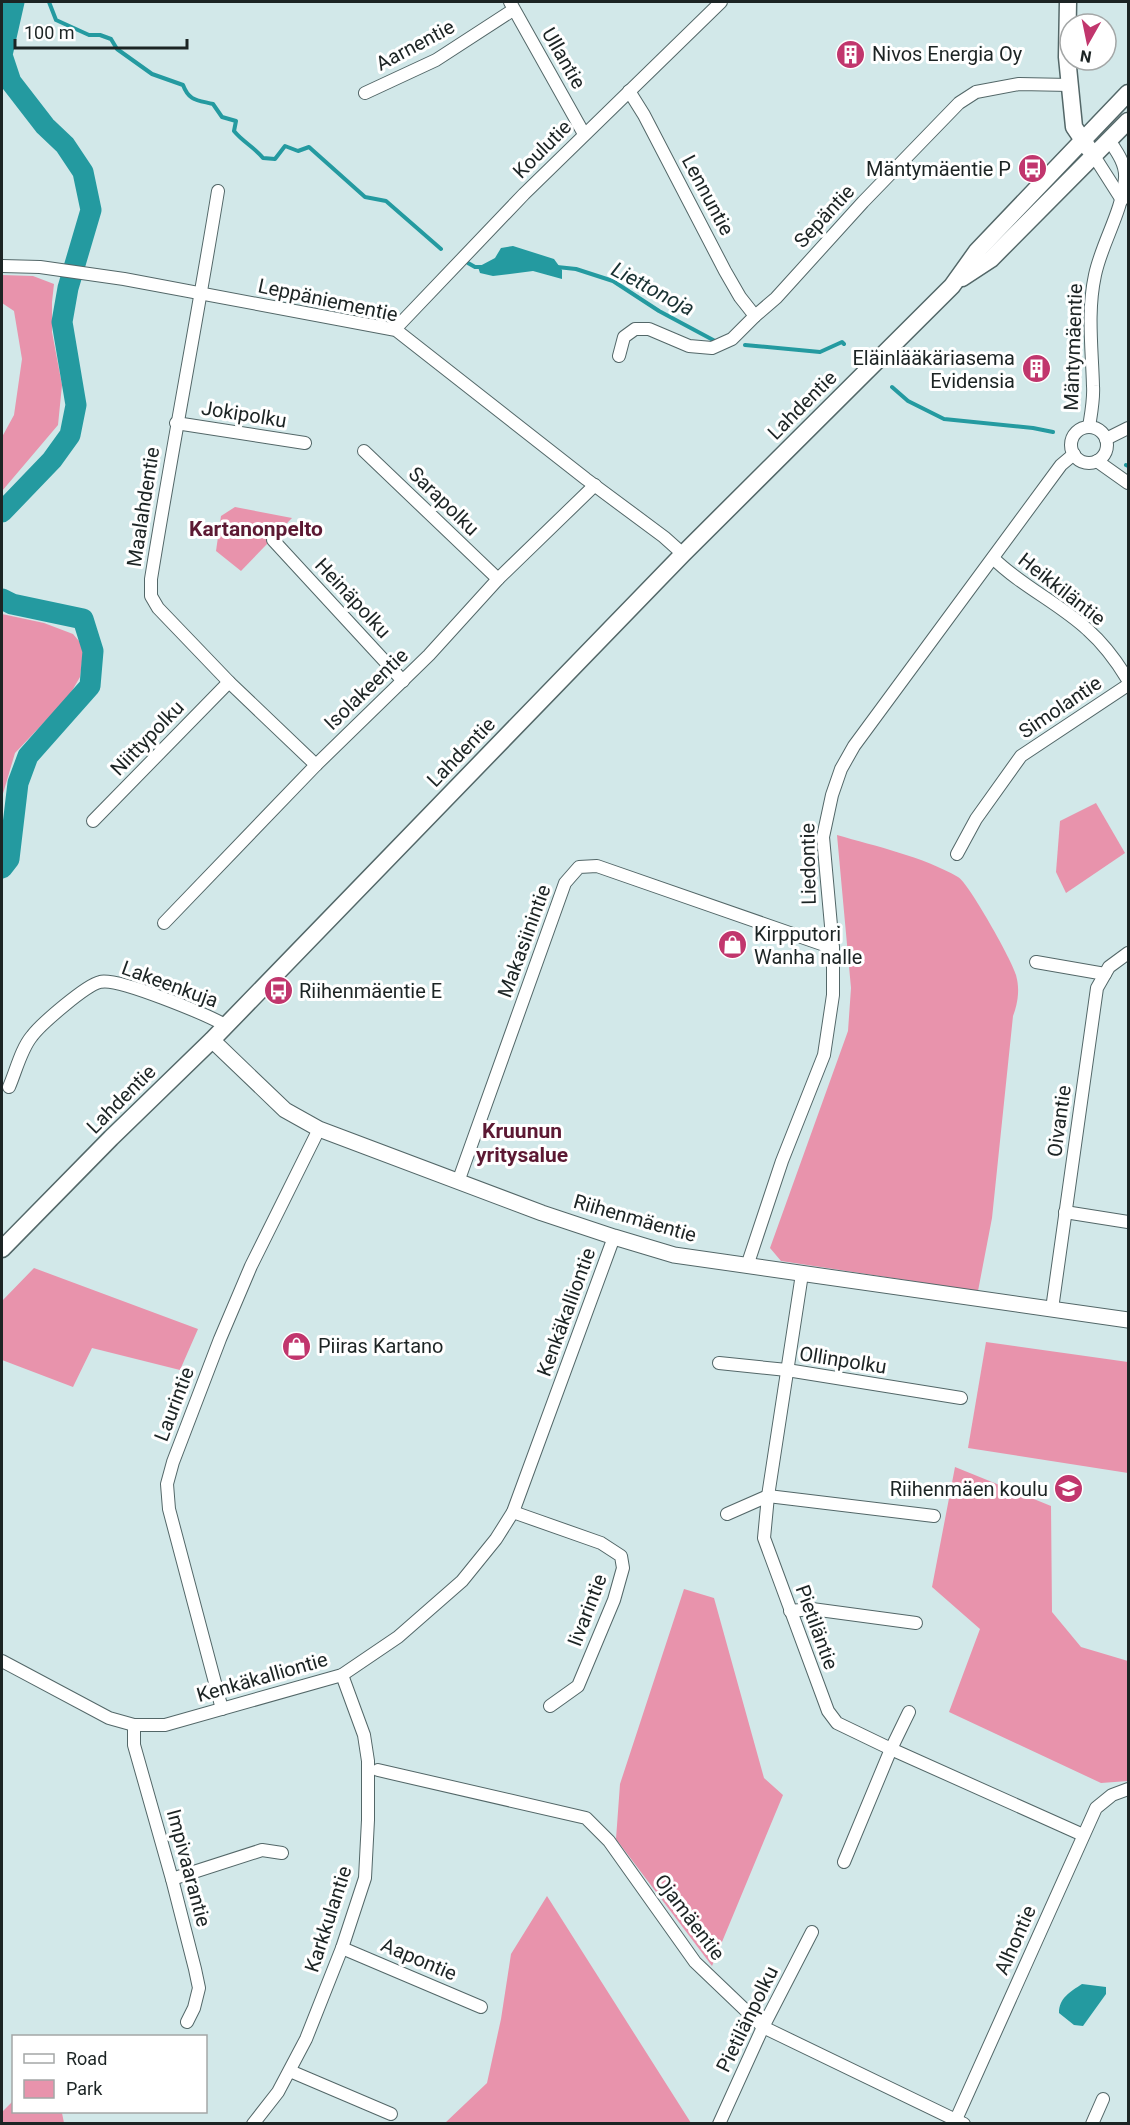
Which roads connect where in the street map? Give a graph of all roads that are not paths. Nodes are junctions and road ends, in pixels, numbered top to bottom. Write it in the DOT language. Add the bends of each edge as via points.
graph roads {
  1 [pos="721,2"];
  2 [pos="1068,2"];
  3 [pos="512,6"];
  4 [pos="629,91"];
  5 [pos="1071,91"];
  6 [pos="365,93"];
  7 [pos="1128,93"];
  8 [pos="1128,121"];
  9 [pos="1096,126"];
  10 [pos="584,134"];
  11 [pos="1082,140"];
  12 [pos="1110,140"];
  13 [pos="1094,156"];
  14 [pos="218,191"];
  15 [pos="1122,200"];
  16 [pos="2,266"];
  17 [pos="952,286"];
  18 [pos="201,293"];
  19 [pos="755,315"];
  20 [pos="396,330"];
  21 [pos="619,356"];
  22 [pos="176,423"];
  23 [pos="1089,427"];
  24 [pos="1128,428"];
  25 [pos="1106,439"];
  26 [pos="305,443"];
  27 [pos="364,451"];
  28 [pos="1074,454"];
  29 [pos="1096,461"];
  30 [pos="1128,483"];
  31 [pos="596,485"];
  32 [pos="273,540"];
  33 [pos="683,554"];
  34 [pos="993,558"];
  35 [pos="498,579"];
  36 [pos="1128,680"];
  37 [pos="403,681"];
  38 [pos="229,682"];
  39 [pos="1128,685"];
  40 [pos="316,765"];
  41 [pos="93,821"];
  42 [pos="957,854"];
  43 [pos="164,923"];
  44 [pos="832,948"];
  45 [pos="1128,952"];
  46 [pos="1036,962"];
  47 [pos="1105,975"];
  48 [pos="225,1025"];
  49 [pos="212,1040"];
  50 [pos="9,1087"];
  51 [pos="319,1130"];
  52 [pos="458,1182"];
  53 [pos="1065,1212"];
  54 [pos="1128,1222"];
  55 [pos="614,1238"];
  56 [pos="2,1250"];
  57 [pos="747,1266"];
  58 [pos="802,1274"];
  59 [pos="1052,1309"];
  60 [pos="1128,1320"];
  61 [pos="719,1363"];
  62 [pos="786,1370"];
  63 [pos="961,1398"];
  64 [pos="768,1496"];
  65 [pos="513,1512"];
  66 [pos="727,1514"];
  67 [pos="934,1516"];
  68 [pos="790,1611"];
  69 [pos="916,1623"];
  70 [pos="2,1661"];
  71 [pos="342,1675"];
  72 [pos="550,1706"];
  73 [pos="222,1709"];
  74 [pos="909,1712"];
  75 [pos="134,1725"];
  76 [pos="891,1749"];
  77 [pos="378,1770"];
  78 [pos="1128,1789"];
  79 [pos="1083,1835"];
  80 [pos="282,1853"];
  81 [pos="844,1862"];
  82 [pos="172,1879"];
  83 [pos="812,1932"];
  84 [pos="342,1948"];
  85 [pos="480,2007"];
  86 [pos="188,2022"];
  87 [pos="763,2027"];
  88 [pos="290,2071"];
  89 [pos="1103,2099"];
  90 [pos="391,2114"];
  91 [pos="958,2122"];
  92 [pos="253,2124"];
  93 [pos="719,2124"];
  94 [pos="1092,2124"];
  1 -- 4 [label="street, Koulutie"];
  2 -- 5 [label="main road"];
  3 -- 6 [label="street, Aarnentie" via="436,60"];
  3 -- 10 [label="street, Ullantie"];
  4 -- 10 [label="street, Koulutie"];
  4 -- 19 [label="street, Lennuntie" via="725,271"];
  5 -- 9 [label="main road"];
  5 -- 11 [label="main road" via="1074,127"];
  5 -- 19 [label="street, Sepäntie" via="1019,84 976,92 959,103 776,298"];
  7 -- 9 [label="main road, Lahdentie"];
  8 -- 12 [label="main road, Lahdentie"];
  9 -- 11 [label="main road, Lahdentie"];
  9 -- 12 [label="main road"];
  10 -- 20 [label="street, Koulutie" via="422,298"];
  11 -- 13 [label="main road"];
  11 -- 17 [label="main road, Lahdentie" via="977,251"];
  12 -- 13 [label="main road, Lahdentie"];
  12 -- 15 [label="street, Mäntymäentie" via="1125,175"];
  13 -- 15 [label="street"];
  13 -- 17 [label="main road, Lahdentie" via="991,259"];
  14 -- 18 [label="street, Maalahdentie"];
  15 -- 23 [label="street, Mäntymäentie" via="1095,273 1090,309 1093,387"];
  16 -- 18 [label="street, Leppäniementie" via="40,267"];
  17 -- 33 [label="main road, Lahdentie"];
  18 -- 20 [label="street, Leppäniementie"];
  18 -- 22 [label="street, Maalahdentie"];
  19 -- 21 [label="street, Sepäntie" via="732,339 712,348 689,346 649,329 635,329 624,337"];
  20 -- 31 [label="street, Leppäniementie"];
  22 -- 26 [label="street, Jokipolku"];
  22 -- 38 [label="street, Maalahdentie" via="151,596"];
  23 -- 25 [label="street" via="1100,430"];
  23 -- 28 [label="street" via="1072,438"];
  24 -- 25 [label="street"];
  25 -- 29 [label="street" via="1107,450"];
  27 -- 35 [label="street, Sarapolku"];
  28 -- 29 [label="street" via="1081,461"];
  28 -- 34 [label="street, Liedontie" via="1061,465"];
  29 -- 30 [label="street"];
  31 -- 33 [label="street, Leppäniementie"];
  31 -- 35 [label="street, Isolakeentie"];
  32 -- 37 [label="street, Heinäpolku"];
  33 -- 48 [label="main road, Lahdentie"];
  34 -- 36 [label="street, Heikkiläntie" via="1088,629 1114,656"];
  34 -- 44 [label="street, Liedontie" via="841,769 823,837"];
  35 -- 37 [label="street, Isolakeentie"];
  37 -- 40 [label="street, Isolakeentie"];
  38 -- 40 [label="street, Maalahdentie"];
  38 -- 41 [label="street, Niittypolku"];
  39 -- 42 [label="street, Simolantie" via="1021,756 976,819"];
  40 -- 43 [label="street, Isolakeentie"];
  44 -- 52 [label="street, Makasiinintie" via="597,866 579,867 565,883"];
  44 -- 57 [label="street, Liedontie" via="834,995 824,1054"];
  45 -- 47 [label="street, Oivantie"];
  46 -- 47 [label="street"];
  47 -- 53 [label="street, Oivantie" via="1097,988"];
  48 -- 49 [label="main road, Lahdentie"];
  48 -- 50 [label="street, Lakeenkuja" via="120,983 99,982 31,1037"];
  49 -- 51 [label="street, Riihenmäentie" via="285,1110"];
  49 -- 56 [label="main road, Lahdentie"];
  51 -- 52 [label="street, Riihenmäentie"];
  51 -- 73 [label="street, Laurintie" via="251,1266 167,1484 169,1509"];
  52 -- 55 [label="street, Riihenmäentie"];
  53 -- 54 [label="street"];
  53 -- 59 [label="street, Oivantie"];
  55 -- 57 [label="street, Riihenmäentie" via="674,1255"];
  55 -- 65 [label="street, Kenkäkalliontie"];
  57 -- 58 [label="street, Riihenmäentie"];
  58 -- 59 [label="street, Riihenmäentie"];
  58 -- 62 [label="street, Pietiläntie"];
  59 -- 60 [label="street, Riihenmäentie"];
  61 -- 62 [label="street, Ollinpolku"];
  62 -- 63 [label="street, Ollinpolku"];
  62 -- 64 [label="street, Pietiläntie"];
  64 -- 66 [label="street"];
  64 -- 67 [label="street"];
  64 -- 68 [label="street, Pietiläntie" via="764,1538"];
  65 -- 71 [label="street, Kenkäkalliontie" via="462,1581 398,1637"];
  65 -- 72 [label="street, Iivarintie" via="601,1543 621,1556 623,1568 614,1600 578,1686"];
  68 -- 69 [label="street" via="812,1609"];
  68 -- 76 [label="street, Pietiläntie" via="828,1711 837,1723"];
  70 -- 75 [label="street, Kenkäkalliontie" via="109,1718"];
  71 -- 73 [label="street, Kenkäkalliontie"];
  71 -- 84 [label="street, Karkkulantie" via="364,1735 369,1785 365,1878"];
  73 -- 75 [label="street, Kenkäkalliontie" via="165,1725"];
  74 -- 76 [label="street"];
  75 -- 82 [label="street, Impivaarantie" via="134,1745"];
  76 -- 79 [label="street, Pietiläntie"];
  76 -- 81 [label="street"];
  77 -- 87 [label="street, Ojamäentie" via="586,1818 609,1841 695,1962"];
  78 -- 79 [label="street, Alhontie" via="1112,1795 1096,1808"];
  79 -- 91 [label="street, Alhontie"];
  80 -- 82 [label="street" via="262,1850"];
  82 -- 86 [label="street, Impivaarantie" via="199,1988"];
  83 -- 87 [label="street, Pietilänpolku"];
  84 -- 85 [label="street, Aapontie"];
  84 -- 88 [label="street, Karkkulantie"];
  87 -- 91 [label="street, Ojamäentie"];
  87 -- 93 [label="street, Pietilänpolku"];
  88 -- 90 [label="street"];
  88 -- 92 [label="street, Karkkulantie"];
  89 -- 94 [label="street"];
}
